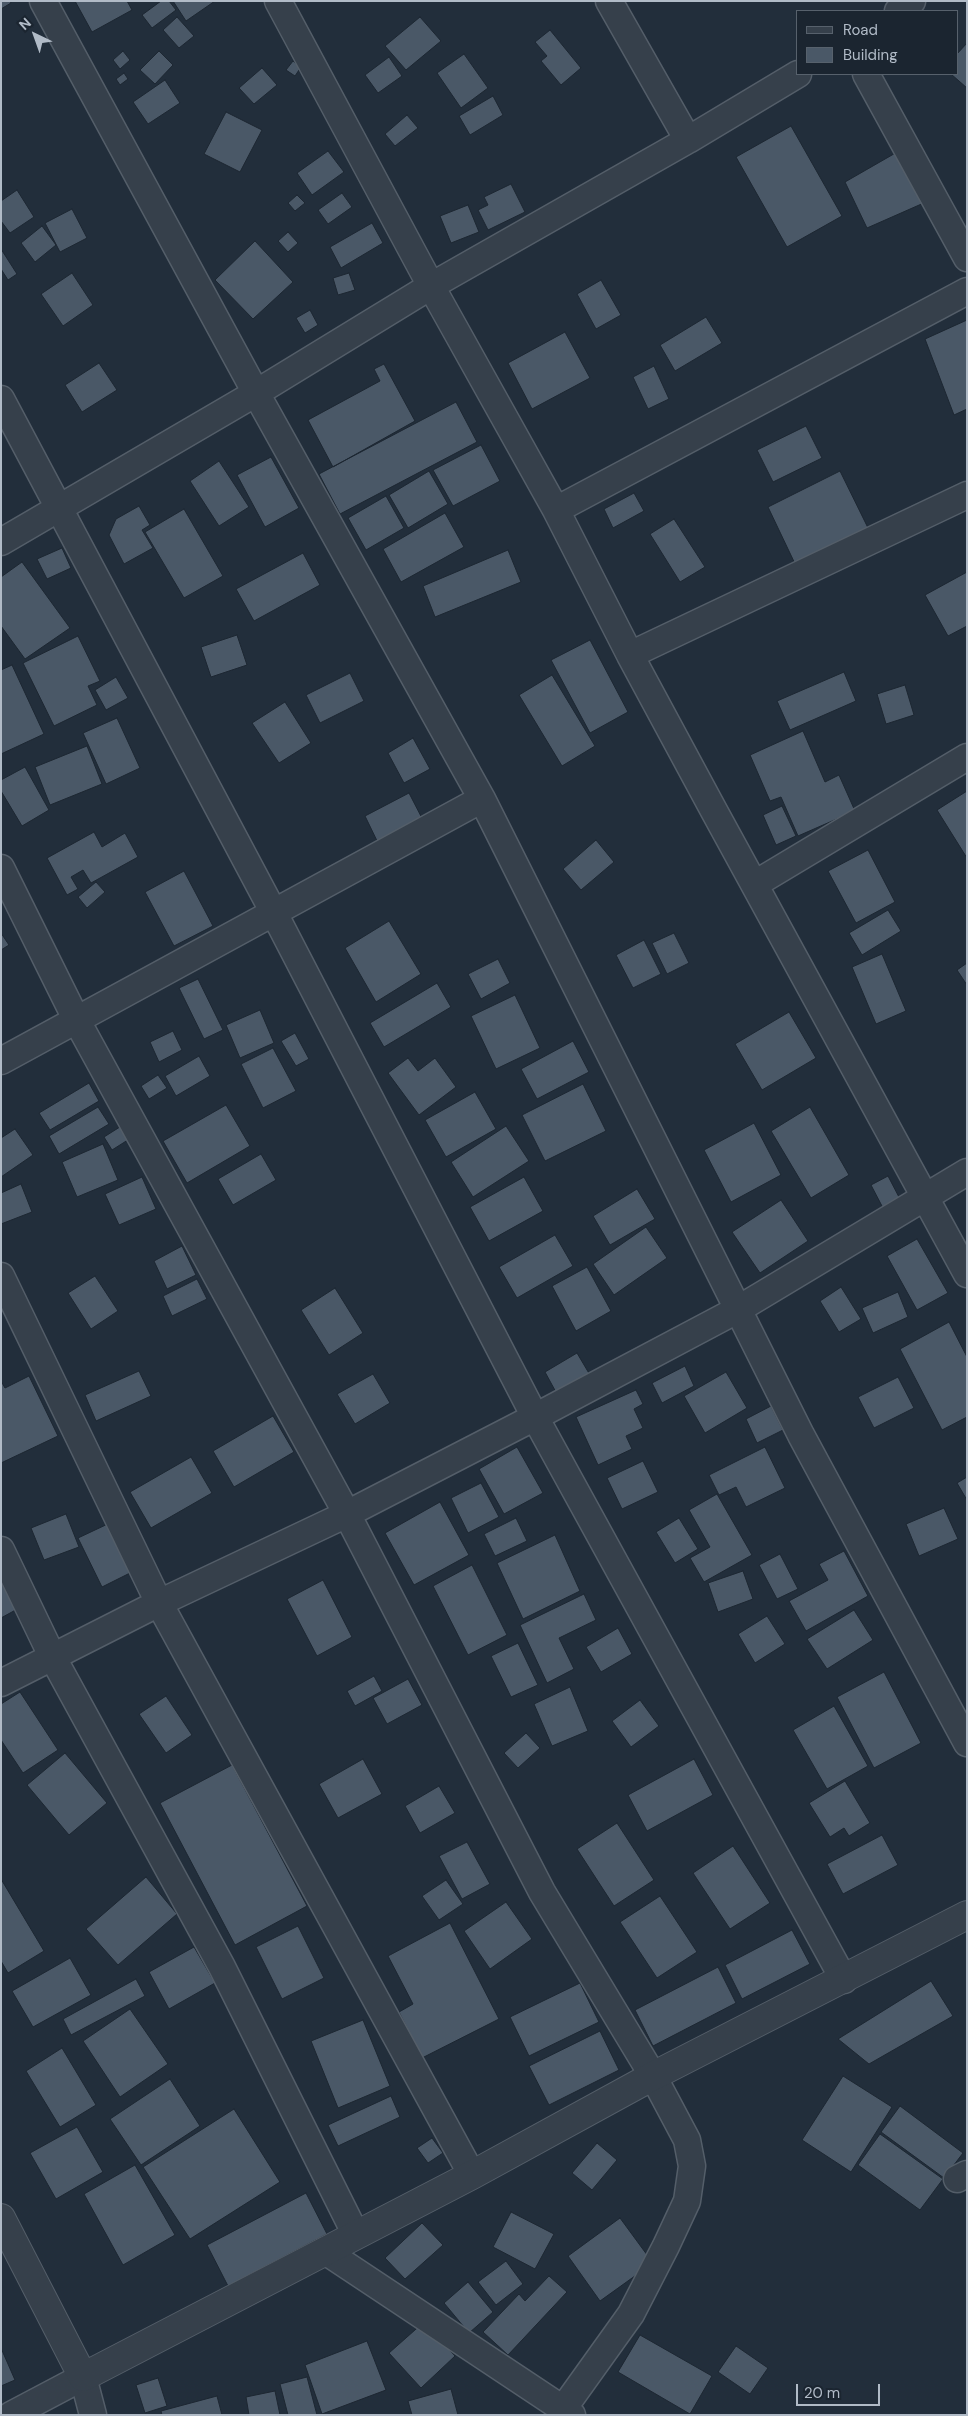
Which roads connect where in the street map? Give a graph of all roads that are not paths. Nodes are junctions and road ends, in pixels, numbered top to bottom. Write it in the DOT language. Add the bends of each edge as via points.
graph roads {
  1 [pos="43,1"];
  2 [pos="278,1"];
  3 [pos="609,1"];
  4 [pos="912,1"];
  5 [pos="899,10"];
  6 [pos="796,75"];
  7 [pos="867,75"];
  8 [pos="688,140"];
  9 [pos="967,258"];
  10 [pos="431,286"];
  11 [pos="967,291"];
  12 [pos="256,393"];
  13 [pos="1,398"];
  14 [pos="967,495"];
  15 [pos="61,509"];
  16 [pos="556,510"];
  17 [pos="1,542"];
  18 [pos="630,655"];
  19 [pos="967,757"];
  20 [pos="482,799"];
  21 [pos="1,868"];
  22 [pos="755,884"];
  23 [pos="274,913"];
  24 [pos="76,1019"];
  25 [pos="1,1061"];
  26 [pos="967,1172"];
  27 [pos="925,1197"];
  28 [pos="967,1274"];
  29 [pos="1,1276"];
  30 [pos="737,1310"];
  31 [pos="535,1417"];
  32 [pos="347,1514"];
  33 [pos="1,1550"];
  34 [pos="159,1603"];
  35 [pos="52,1656"];
  36 [pos="1,1683"];
  37 [pos="967,1743"];
  38 [pos="967,1915"];
  39 [pos="844,1980"];
  40 [pos="653,2076"];
  41 [pos="472,2175"];
  42 [pos="1,2218"];
  43 [pos="356,2235"];
  44 [pos="325,2251"];
  45 [pos="83,2377"];
  46 [pos="568,2412"];
  47 [pos="11,2415"];
  48 [pos="93,2415"];
  1 -- 12 [label="street"];
  2 -- 10 [label="street"];
  3 -- 8 [label="street"];
  4 -- 5 [label="street"];
  6 -- 8 [label="street"];
  7 -- 9 [label="street"];
  8 -- 10 [label="street"];
  10 -- 12 [label="street"];
  10 -- 16 [label="street"];
  11 -- 16 [label="street"];
  12 -- 15 [label="street"];
  12 -- 20 [label="street"];
  13 -- 15 [label="street"];
  14 -- 18 [label="street"];
  15 -- 17 [label="street"];
  15 -- 23 [label="street"];
  16 -- 18 [label="street"];
  18 -- 22 [label="street"];
  19 -- 22 [label="street"];
  20 -- 23 [label="street"];
  20 -- 30 [label="street"];
  21 -- 24 [label="street"];
  22 -- 27 [label="street"];
  23 -- 24 [label="street"];
  23 -- 31 [label="street"];
  24 -- 25 [label="street"];
  24 -- 32 [label="street"];
  26 -- 27 [label="street"];
  27 -- 28 [label="street"];
  27 -- 30 [label="street"];
  29 -- 34 [label="street"];
  30 -- 31 [label="street"];
  30 -- 37 [label="street" via="814,1461"];
  31 -- 32 [label="street"];
  31 -- 39 [label="street"];
  32 -- 34 [label="street"];
  32 -- 40 [label="street" via="542,1892"];
  33 -- 35 [label="street"];
  34 -- 35 [label="street"];
  34 -- 41 [label="street"];
  35 -- 36 [label="street"];
  35 -- 43 [label="street" via="222,1967"];
  38 -- 39 [label="street"];
  39 -- 40 [label="street"];
  40 -- 41 [label="street"];
  40 -- 46 [label="street" via="687,2140 692,2166 687,2201 631,2314"];
  41 -- 43 [label="street"];
  42 -- 45 [label="street"];
  43 -- 44 [label="street"];
  44 -- 45 [label="street"];
  44 -- 46 [label="street"];
  45 -- 47 [label="street"];
  45 -- 48 [label="street"];
}
